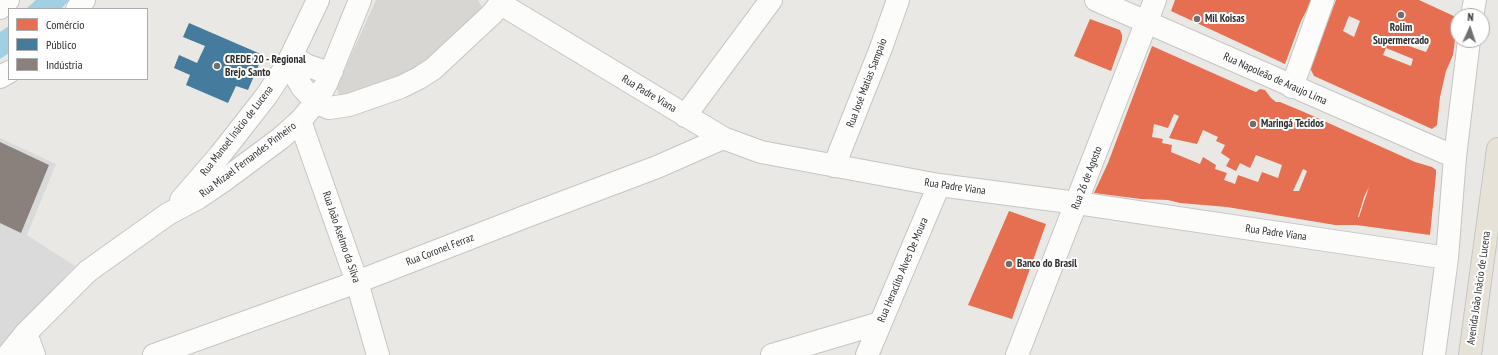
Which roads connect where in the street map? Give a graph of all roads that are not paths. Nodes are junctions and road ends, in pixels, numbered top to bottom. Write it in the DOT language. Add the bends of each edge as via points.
graph roads {
  1 [pos="8,0"];
  2 [pos="84,0"];
  3 [pos="318,0"];
  4 [pos="360,0"];
  5 [pos="771,0"];
  6 [pos="898,0"];
  7 [pos="1096,0"];
  8 [pos="1155,0"];
  9 [pos="1323,0"];
  10 [pos="502,2"];
  11 [pos="0,8"];
  12 [pos="78,8"];
  13 [pos="1146,22"];
  14 [pos="1469,48"];
  15 [pos="290,59"];
  16 [pos="332,71"];
  17 [pos="1292,87"];
  18 [pos="316,102"];
  19 [pos="685,116"];
  20 [pos="300,121"];
  21 [pos="723,138"];
  22 [pos="1498,149"];
  23 [pos="1455,157"];
  24 [pos="834,166"];
  25 [pos="939,185"];
  26 [pos="1077,203"];
  27 [pos="168,214"];
  28 [pos="1447,258"];
  29 [pos="357,282"];
  30 [pos="880,323"];
  31 [pos="26,333"];
  32 [pos="8,355"];
  33 [pos="34,355"];
  34 [pos="154,355"];
  35 [pos="378,355"];
  36 [pos="772,355"];
  37 [pos="867,355"];
  38 [pos="1017,355"];
  39 [pos="1434,355"];
  40 [pos="1470,355"];
  1 -- 11 [label="street"];
  2 -- 12 [label="street"];
  3 -- 15 [label="street, Rua Manoel Inácio de Lucena"];
  4 -- 16 [label="street"];
  5 -- 19 [label="street"];
  6 -- 24 [label="street, Rua José Matias Sampaio"];
  7 -- 13 [label="street, Rua Napoleão de Araujo Lima"];
  8 -- 13 [label="street, Rua 26 de Agosto"];
  9 -- 17 [label="street"];
  10 -- 18 [label="street" via="433,69 419,78 349,105 329,108"];
  10 -- 19 [label="street, Rua Padre Viana"];
  13 -- 17 [label="street, Rua Napoleão de Araujo Lima"];
  13 -- 26 [label="street, Rua 26 de Agosto"];
  14 -- 23 [label="street"];
  15 -- 16 [label="street" via="323,71"];
  15 -- 18 [label="street" via="302,87"];
  15 -- 27 [label="street, Rua Manoel Inácio de Lucena" via="267,95 225,149"];
  16 -- 18 [label="street"];
  17 -- 23 [label="street, Rua Napoleão de Araujo Lima"];
  18 -- 20 [label="street, Rua Mizael Fernandes Pinheiro"];
  19 -- 21 [label="street, Rua Padre Viana"];
  20 -- 27 [label="street, Rua Mizael Fernandes Pinheiro" via="223,181"];
  20 -- 29 [label="street, Rua João Aselmo da Silva"];
  21 -- 24 [label="street, Rua Padre Viana" via="761,152"];
  21 -- 29 [label="street, Rua Coronel Ferraz" via="657,167"];
  22 -- 40 [label="highway, Avenida João Inácio de Lucena"];
  23 -- 28 [label="street"];
  24 -- 25 [label="street, Rua Padre Viana"];
  25 -- 26 [label="street, Rua Padre Viana"];
  25 -- 30 [label="street, Rua Heraclito Alves De Moura"];
  26 -- 28 [label="street, Rua Padre Viana"];
  26 -- 38 [label="street, Rua 26 de Agosto"];
  27 -- 31 [label="street, Rua Mizael Fernandes Pinheiro" via="88,271"];
  28 -- 39 [label="street"];
  29 -- 34 [label="street, Rua Coronel Ferraz"];
  29 -- 35 [label="street, Rua João Aselmo da Silva"];
  30 -- 36 [label="street"];
  30 -- 37 [label="street, Rua Heraclito Alves De Moura"];
  31 -- 32 [label="street, Rua Mizael Fernandes Pinheiro"];
  31 -- 33 [label="street"];
}
